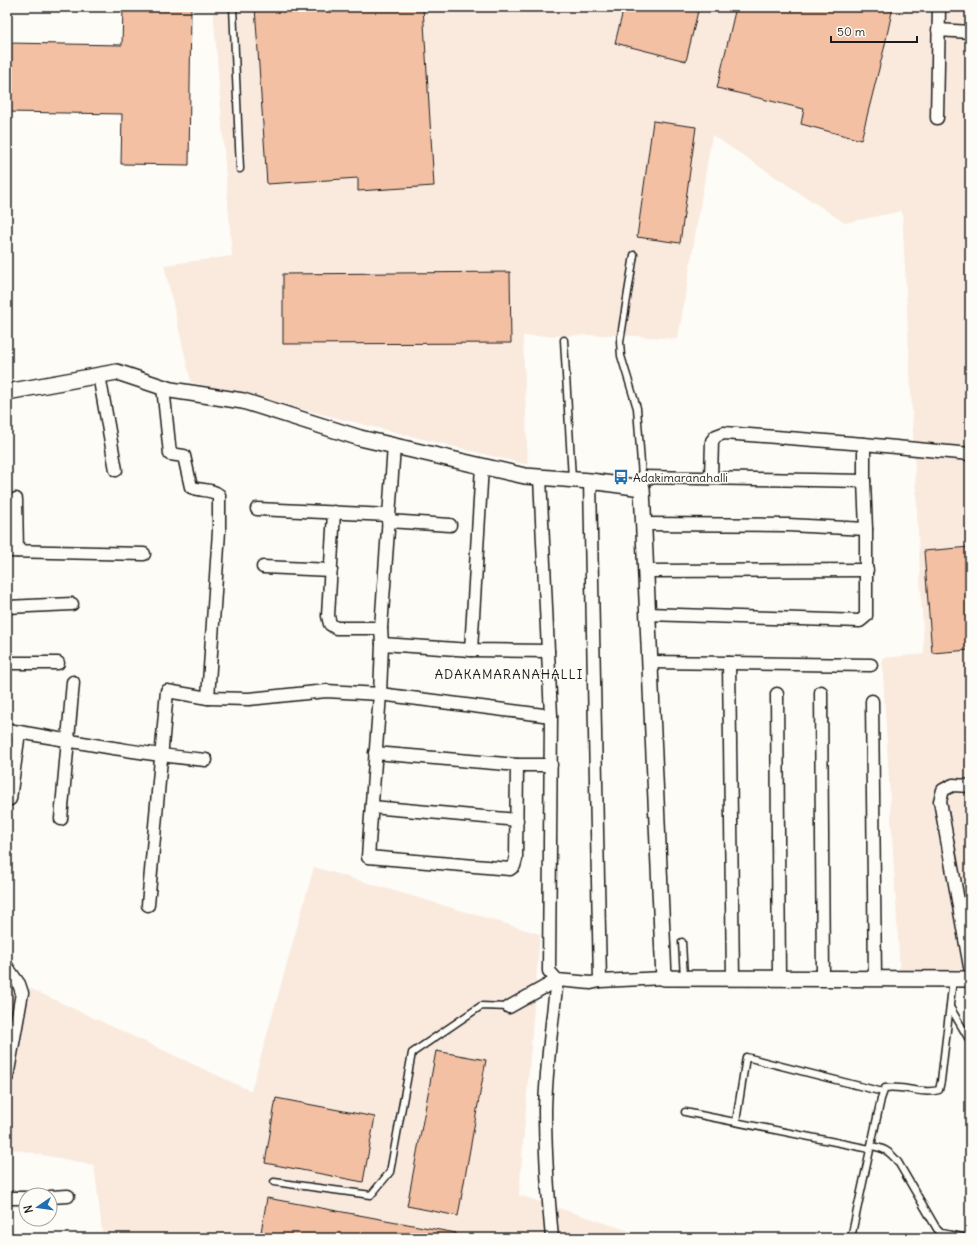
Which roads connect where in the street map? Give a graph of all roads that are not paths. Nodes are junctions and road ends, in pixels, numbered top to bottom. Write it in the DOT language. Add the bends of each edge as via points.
graph roads {
  1 [pos="233,7"];
  2 [pos="939,7"];
  3 [pos="938,30"];
  4 [pos="970,32"];
  5 [pos="937,118"];
  6 [pos="240,169"];
  7 [pos="634,255"];
  8 [pos="564,340"];
  9 [pos="99,375"];
  10 [pos="163,387"];
  11 [pos="7,392"];
  12 [pos="864,444"];
  13 [pos="394,446"];
  14 [pos="970,454"];
  15 [pos="482,466"];
  16 [pos="116,470"];
  17 [pos="540,477"];
  18 [pos="712,478"];
  19 [pos="572,480"];
  20 [pos="590,481"];
  21 [pos="642,482"];
  22 [pos="864,482"];
  23 [pos="16,499"];
  24 [pos="256,509"];
  25 [pos="334,512"];
  26 [pos="388,518"];
  27 [pos="643,524"];
  28 [pos="450,525"];
  29 [pos="866,529"];
  30 [pos="12,551"];
  31 [pos="144,554"];
  32 [pos="263,566"];
  33 [pos="331,570"];
  34 [pos="867,570"];
  35 [pos="646,571"];
  36 [pos="72,604"];
  37 [pos="7,607"];
  38 [pos="648,614"];
  39 [pos="381,628"];
  40 [pos="382,644"];
  41 [pos="470,650"];
  42 [pos="548,651"];
  43 [pos="650,662"];
  44 [pos="58,663"];
  45 [pos="729,663"];
  46 [pos="7,664"];
  47 [pos="871,664"];
  48 [pos="73,682"];
  49 [pos="821,692"];
  50 [pos="380,694"];
  51 [pos="777,694"];
  52 [pos="208,698"];
  53 [pos="872,701"];
  54 [pos="551,716"];
  55 [pos="7,730"];
  56 [pos="19,732"];
  57 [pos="67,741"];
  58 [pos="375,753"];
  59 [pos="162,756"];
  60 [pos="206,760"];
  61 [pos="517,765"];
  62 [pos="551,765"];
  63 [pos="970,786"];
  64 [pos="10,799"];
  65 [pos="372,807"];
  66 [pos="61,819"];
  67 [pos="517,820"];
  68 [pos="148,904"];
  69 [pos="682,942"];
  70 [pos="7,967"];
  71 [pos="970,967"];
  72 [pos="664,978"];
  73 [pos="684,978"];
  74 [pos="733,978"];
  75 [pos="779,978"];
  76 [pos="823,978"];
  77 [pos="875,979"];
  78 [pos="953,979"];
  79 [pos="970,979"];
  80 [pos="557,980"];
  81 [pos="600,981"];
  82 [pos="509,1007"];
  83 [pos="950,1007"];
  84 [pos="970,1041"];
  85 [pos="7,1077"];
  86 [pos="883,1092"];
  87 [pos="686,1112"];
  88 [pos="736,1122"];
  89 [pos="870,1148"];
  90 [pos="274,1182"];
  91 [pos="68,1196"];
  92 [pos="58,1197"];
  93 [pos="7,1198"];
  94 [pos="18,1198"];
  95 [pos="552,1238"];
  96 [pos="851,1238"];
  97 [pos="968,1238"];
  1 -- 6 [label="lane"];
  2 -- 3 [label="street"];
  3 -- 4 [label="street"];
  3 -- 5 [label="street"];
  7 -- 21 [label="lane" via="620,342 621,356 637,408"];
  8 -- 19 [label="lane"];
  9 -- 10 [label="street" via="117,372"];
  9 -- 11 [label="street"];
  9 -- 16 [label="street"];
  10 -- 13 [label="street" via="243,400 360,438"];
  10 -- 52 [label="street" via="170,454 184,456 191,486 217,493 219,496"];
  12 -- 14 [label="street"];
  12 -- 18 [label="street" via="724,433 712,441"];
  12 -- 22 [label="street"];
  13 -- 15 [label="street"];
  13 -- 26 [label="street"];
  15 -- 17 [label="street"];
  15 -- 41 [label="street"];
  17 -- 19 [label="street"];
  17 -- 42 [label="street"];
  18 -- 21 [label="street"];
  18 -- 22 [label="street"];
  19 -- 20 [label="street"];
  20 -- 21 [label="street"];
  20 -- 81 [label="street"];
  21 -- 27 [label="street"];
  22 -- 29 [label="street"];
  23 -- 30 [label="street"];
  24 -- 25 [label="street"];
  25 -- 26 [label="street"];
  25 -- 33 [label="street"];
  26 -- 28 [label="street"];
  26 -- 39 [label="street"];
  27 -- 29 [label="street" via="788,525"];
  27 -- 35 [label="street"];
  29 -- 34 [label="street"];
  30 -- 31 [label="street"];
  32 -- 33 [label="street"];
  33 -- 39 [label="street" via="328,616 330,624 336,628"];
  34 -- 35 [label="street"];
  34 -- 38 [label="street" via="866,616 860,621"];
  35 -- 38 [label="street"];
  36 -- 37 [label="street"];
  38 -- 43 [label="street"];
  39 -- 40 [label="street"];
  40 -- 41 [label="street"];
  40 -- 50 [label="street"];
  41 -- 42 [label="street"];
  42 -- 54 [label="street"];
  43 -- 45 [label="street"];
  43 -- 72 [label="street"];
  44 -- 46 [label="street"];
  45 -- 47 [label="street"];
  45 -- 74 [label="street"];
  48 -- 57 [label="street"];
  49 -- 76 [label="street"];
  50 -- 52 [label="street" via="326,691 249,699"];
  50 -- 54 [label="street"];
  50 -- 58 [label="street"];
  51 -- 75 [label="street"];
  52 -- 59 [label="street" via="167,691"];
  53 -- 77 [label="street"];
  54 -- 62 [label="street"];
  55 -- 56 [label="street"];
  56 -- 57 [label="street"];
  56 -- 64 [label="street"];
  57 -- 59 [label="street"];
  57 -- 66 [label="street"];
  58 -- 61 [label="street"];
  58 -- 65 [label="street"];
  59 -- 60 [label="street"];
  59 -- 68 [label="street"];
  61 -- 62 [label="street"];
  61 -- 67 [label="street"];
  62 -- 80 [label="street" via="549,971"];
  63 -- 71 [label="street" via="953,785 943,790 940,801"];
  65 -- 67 [label="street"];
  65 -- 67 [label="street" via="368,857 510,869 516,859"];
  69 -- 73 [label="lane"];
  70 -- 85 [label="street" via="22,993"];
  72 -- 73 [label="street"];
  72 -- 81 [label="street"];
  73 -- 74 [label="street"];
  74 -- 75 [label="street"];
  75 -- 76 [label="street"];
  76 -- 77 [label="street"];
  77 -- 78 [label="street"];
  78 -- 79 [label="street"];
  78 -- 83 [label="lane"];
  80 -- 81 [label="street" via="591,983"];
  80 -- 82 [label="street"];
  80 -- 95 [label="street" via="545,1109"];
  82 -- 90 [label="lane" via="481,1006 412,1053 390,1172 371,1195"];
  83 -- 84 [label="lane"];
  83 -- 86 [label="lane" via="939,1090 932,1092 892,1087 885,1088"];
  86 -- 88 [label="lane" via="746,1057"];
  86 -- 89 [label="lane"];
  87 -- 88 [label="lane"];
  88 -- 89 [label="lane"];
  89 -- 96 [label="lane"];
  89 -- 97 [label="lane" via="883,1148 892,1154 941,1233"];
  91 -- 92 [label="street"];
  93 -- 94 [label="street"];
}
